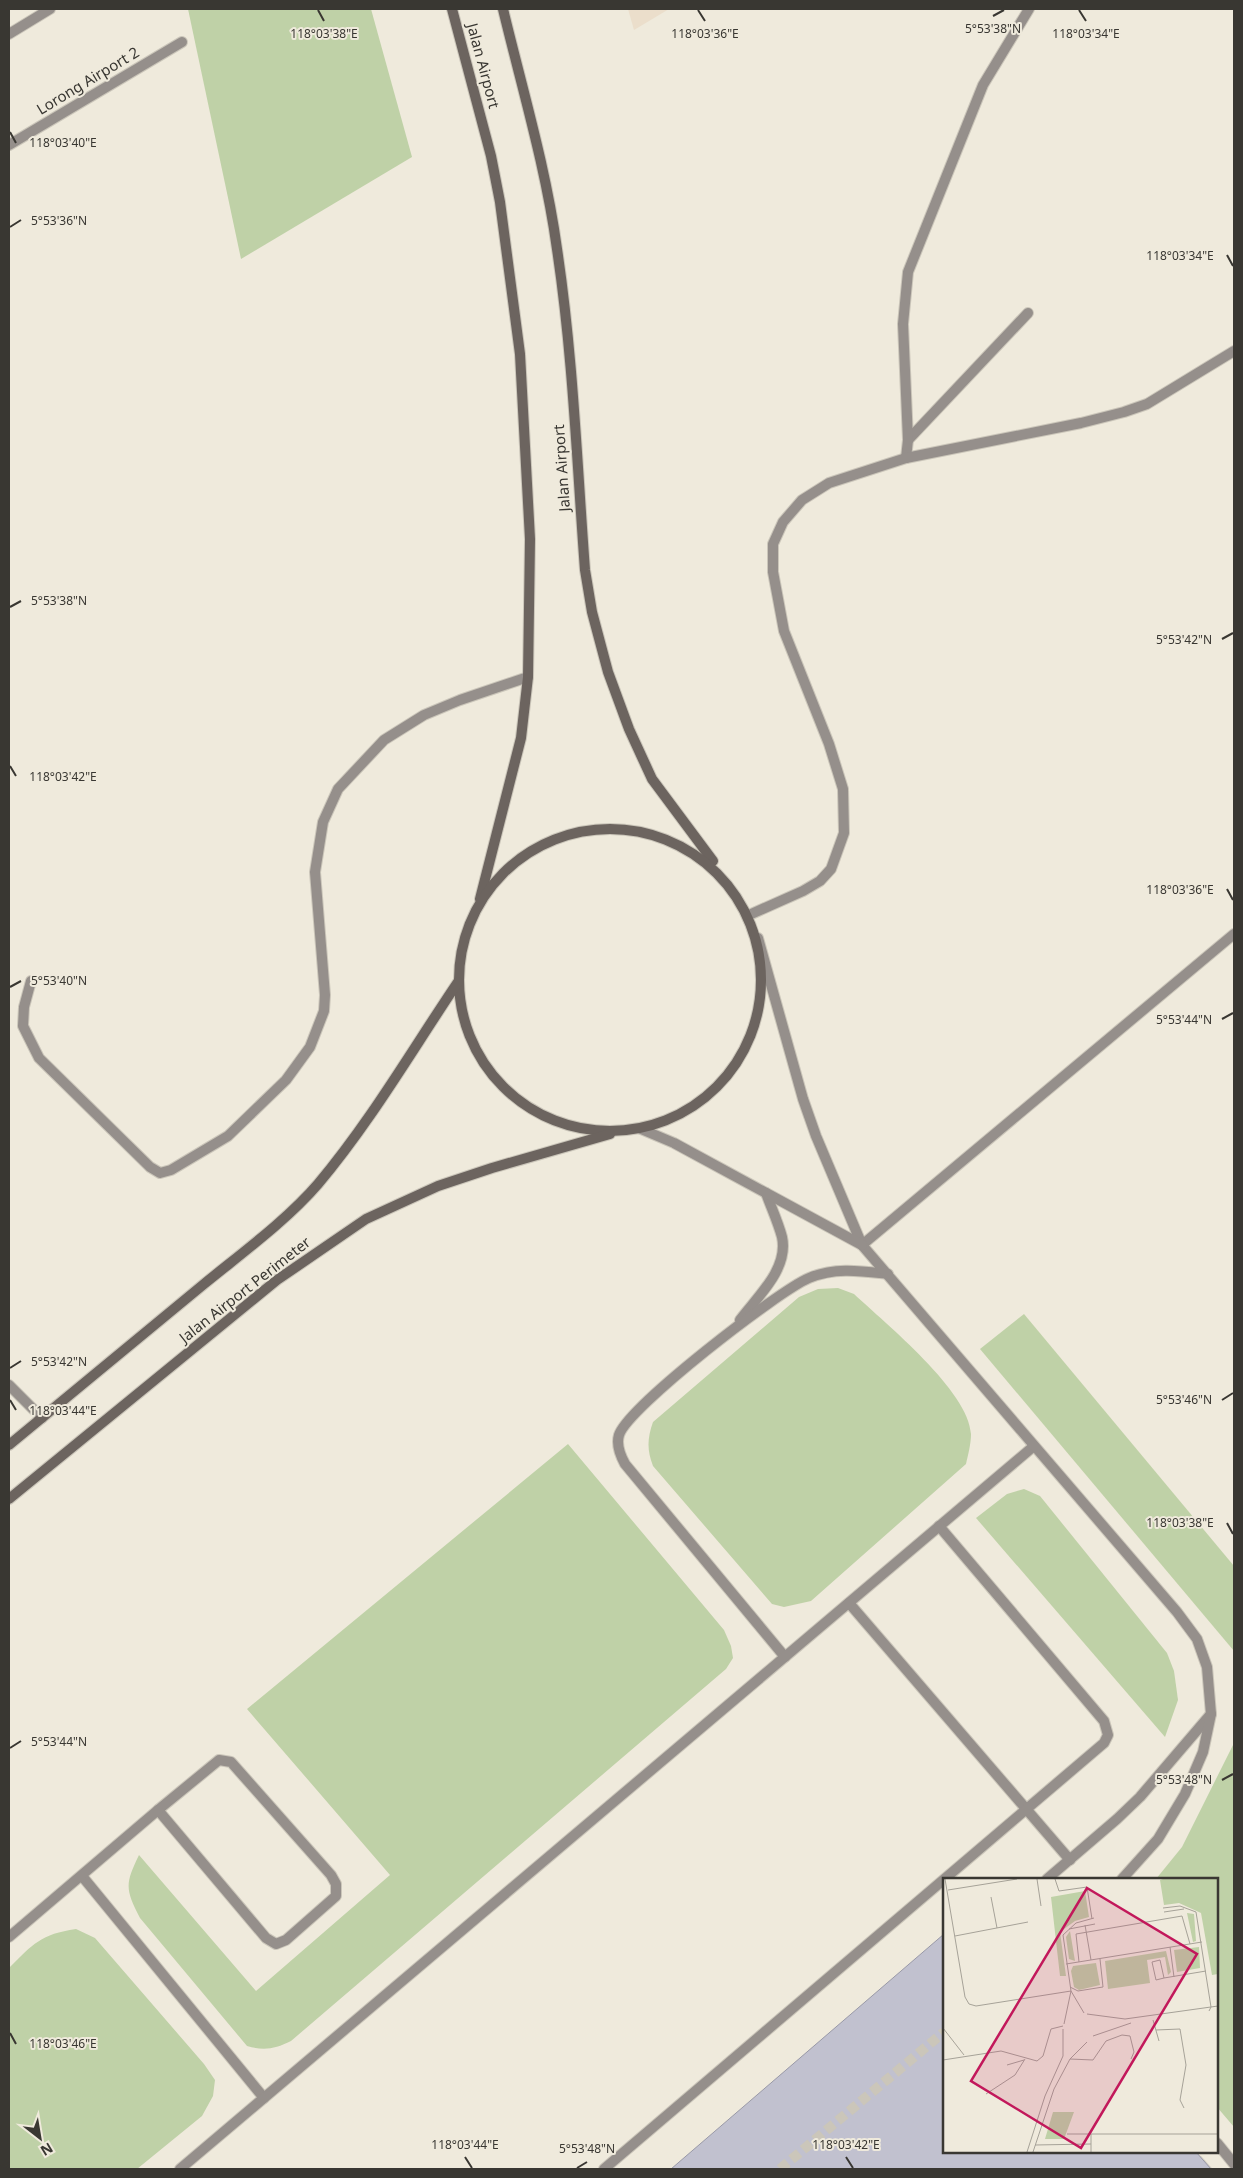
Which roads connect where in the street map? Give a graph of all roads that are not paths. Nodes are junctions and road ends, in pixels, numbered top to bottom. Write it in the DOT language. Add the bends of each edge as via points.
graph roads {
  1 [pos="50,9"];
  2 [pos="452,9"];
  3 [pos="503,9"];
  4 [pos="1029,9"];
  5 [pos="9,34"];
  6 [pos="182,42"];
  7 [pos="9,145"];
  8 [pos="1028,313"];
  9 [pos="1234,351"];
  10 [pos="908,440"];
  11 [pos="906,458"];
  12 [pos="528,677"];
  13 [pos="736,893"];
  14 [pos="480,902"];
  15 [pos="749,915"];
  16 [pos="1234,934"];
  17 [pos="758,938"];
  18 [pos="31,981"];
  19 [pos="458,982"];
  20 [pos="641,1129"];
  21 [pos="616,1132"];
  22 [pos="766,1193"];
  23 [pos="862,1245"];
  24 [pos="888,1274"];
  25 [pos="734,1327"];
  26 [pos="9,1385"];
  27 [pos="42,1418"];
  28 [pos="9,1445"];
  29 [pos="1034,1446"];
  30 [pos="9,1499"];
  31 [pos="939,1526"];
  32 [pos="849,1603"];
  33 [pos="785,1657"];
  34 [pos="1211,1714"];
  35 [pos="1027,1809"];
  36 [pos="158,1810"];
  37 [pos="1070,1860"];
  38 [pos="82,1876"];
  39 [pos="946,1878"];
  40 [pos="1048,1878"];
  41 [pos="1123,1878"];
  42 [pos="943,1880"];
  43 [pos="9,1937"];
  44 [pos="264,2098"];
  45 [pos="1218,2144"];
  46 [pos="1234,2164"];
  47 [pos="180,2169"];
  48 [pos="604,2169"];
  1 -- 5 [label="street"];
  2 -- 12 [label="main road, Jalan Airport" via="491,156 513,294 530,529"];
  3 -- 13 [label="main road, Jalan Airport" via="557,248 585,570 592,612 608,672 652,779"];
  4 -- 10 [label="street" via="983,85 908,272 903,324"];
  6 -- 7 [label="street, Lorong Airport 2"];
  8 -- 10 [label="street"];
  9 -- 11 [label="street" via="1147,404 1124,412"];
  10 -- 11 [label="street"];
  11 -- 15 [label="street" via="829,483 802,500 783,522 773,544 774,579 784,631 829,744 843,789 844,834 831,869 820,881"];
  12 -- 14 [label="main road, Jalan Airport" via="521,738"];
  12 -- 18 [label="street" via="424,715 384,740 338,789 323,822 315,872 324,1011 310,1047 286,1080 228,1136 171,1170 160,1173 150,1167 39,1058 23,1026 24,1006"];
  13 -- 14 [label="main road" via="701,856 656,834 606,827 556,838 512,863"];
  13 -- 15 [label="main road"];
  14 -- 19 [label="main road" via="463,940"];
  15 -- 17 [label="main road"];
  16 -- 23 [label="street"];
  17 -- 20 [label="main road" via="763,988 752,1036 726,1079 687,1111"];
  17 -- 23 [label="street" via="803,1099"];
  19 -- 21 [label="main road" via="466,1030 488,1072 524,1106 568,1126"];
  19 -- 27 [label="main road, Jalan Airport Perimeter" via="391,1086 317,1185 269,1230"];
  20 -- 21 [label="main road"];
  20 -- 22 [label="street" via="674,1143"];
  21 -- 30 [label="main road, Jalan Airport Perimeter" via="456,1180 366,1219 277,1280"];
  22 -- 23 [label="street"];
  22 -- 25 [label="street" via="782,1237 779,1268"];
  23 -- 24 [label="street"];
  24 -- 25 [label="street" via="845,1270 808,1278"];
  24 -- 29 [label="street"];
  25 -- 33 [label="street" via="634,1413 619,1435 618,1450 625,1464"];
  26 -- 27 [label="street"];
  27 -- 28 [label="main road, Jalan Airport Perimeter"];
  29 -- 31 [label="street"];
  29 -- 34 [label="street" via="1177,1612 1197,1640 1207,1667"];
  31 -- 32 [label="street"];
  31 -- 35 [label="street" via="1107,1728 1104,1742"];
  32 -- 33 [label="street"];
  32 -- 35 [label="street"];
  33 -- 44 [label="street"];
  34 -- 37 [label="street" via="1140,1797"];
  34 -- 41 [label="street" via="1203,1752 1185,1794 1158,1839"];
  35 -- 37 [label="street"];
  35 -- 39 [label="street"];
  36 -- 36 [label="street" via="216,1762 231,1762 330,1875 336,1884 336,1896 286,1940 276,1944 266,1938"];
  36 -- 38 [label="street"];
  37 -- 40 [label="street"];
  38 -- 43 [label="street"];
  38 -- 44 [label="street"];
  42 -- 48 [label="street"];
  44 -- 47 [label="street"];
  45 -- 46 [label="street"];
}
